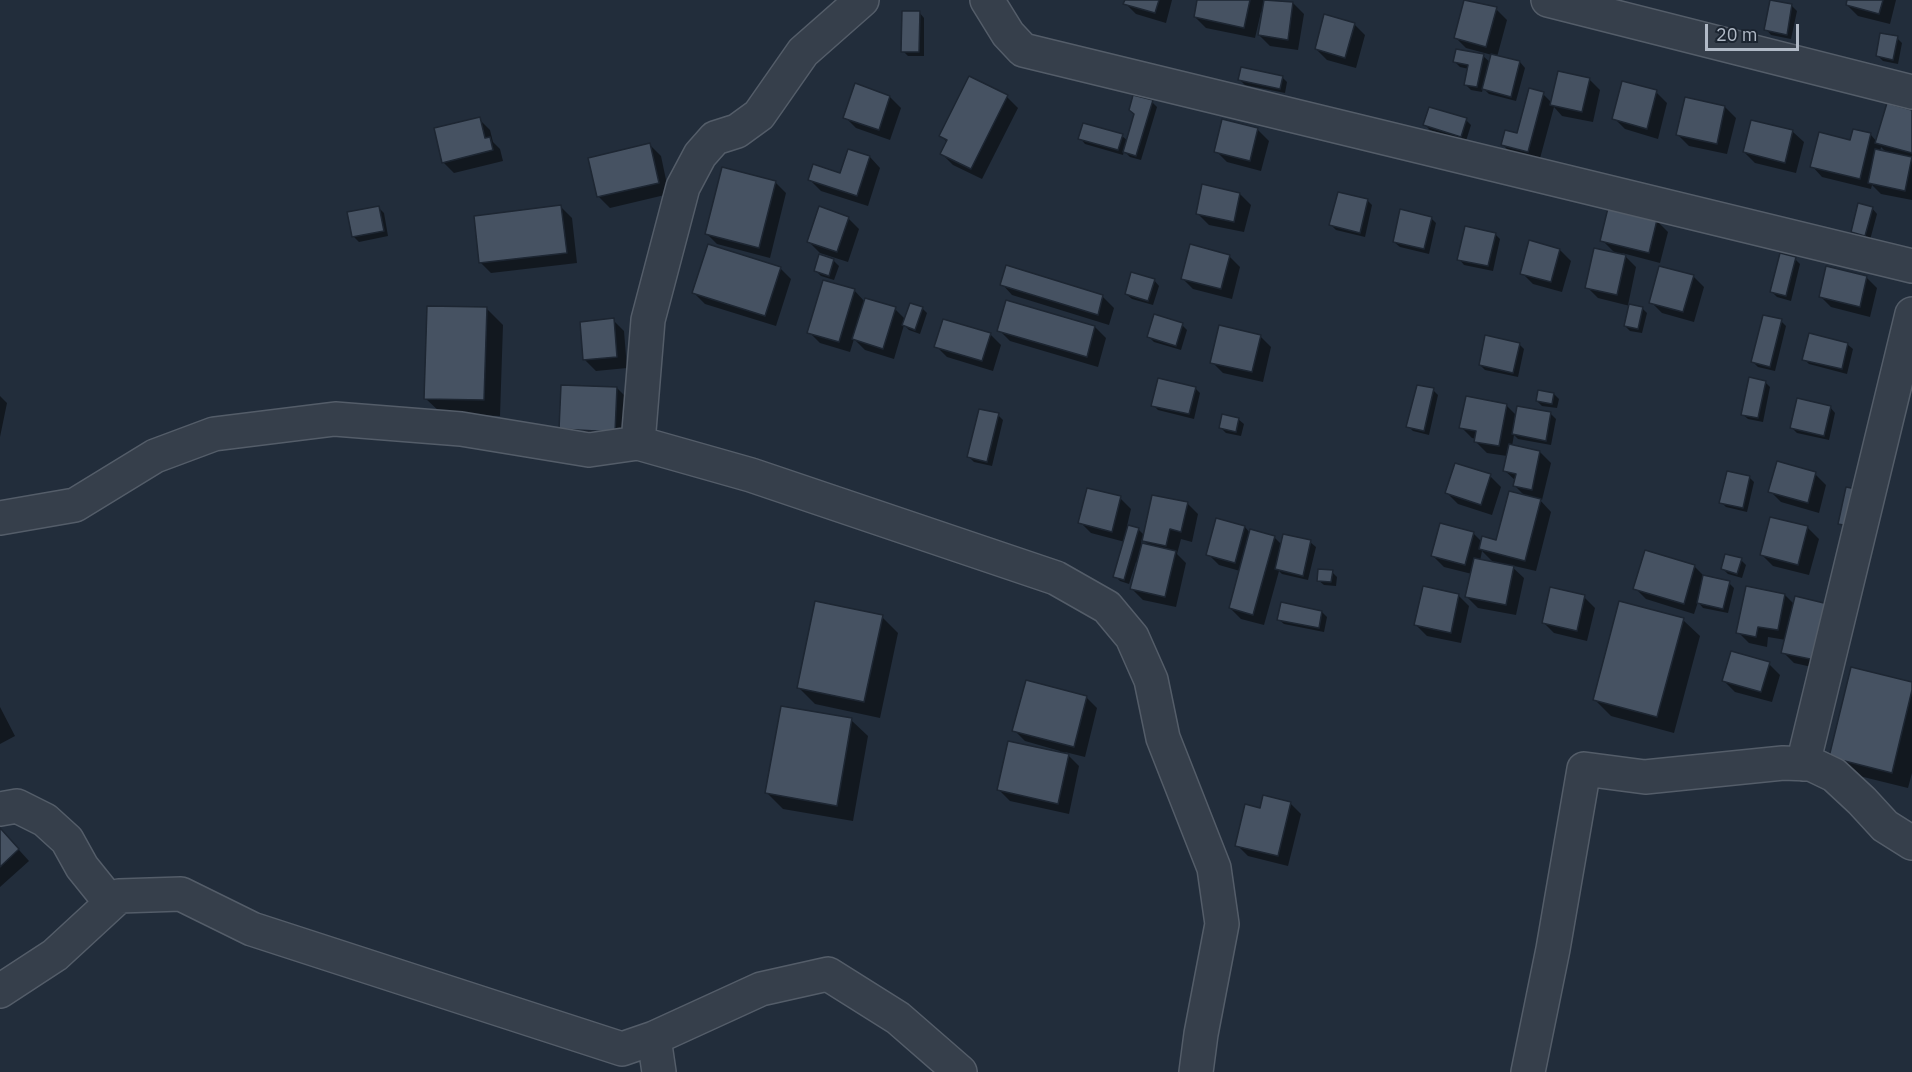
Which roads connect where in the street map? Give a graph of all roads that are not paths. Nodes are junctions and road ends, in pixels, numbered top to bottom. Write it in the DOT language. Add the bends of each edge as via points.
graph roads {
  1 [pos="862,0"];
  2 [pos="987,0"];
  3 [pos="1548,0"];
  4 [pos="1912,92"];
  5 [pos="1912,266"];
  6 [pos="1912,314"];
  7 [pos="638,444"];
  8 [pos="0,518"];
  9 [pos="1803,764"];
  10 [pos="6,800"];
  11 [pos="1912,843"];
  12 [pos="111,903"];
  13 [pos="0,991"];
  14 [pos="654,1038"];
  15 [pos="659,1072"];
  16 [pos="960,1072"];
  17 [pos="1196,1072"];
  18 [pos="1528,1072"];
  1 -- 7 [label="street" via="803,52 759,115 737,131 715,138 700,155 683,187 648,320"];
  2 -- 5 [label="street" via="1023,50"];
  3 -- 4 [label="street"];
  6 -- 9 [label="street"];
  7 -- 8 [label="street" via="589,450 461,429 335,419 214,434 155,456 75,505"];
  7 -- 17 [label="street" via="751,475 1056,578 1107,607 1132,637 1151,680 1163,738 1214,868 1222,924"];
  9 -- 11 [label="street" via="1812,764 1833,775 1885,826"];
  9 -- 18 [label="street" via="1645,777 1584,769"];
  10 -- 12 [label="street" via="45,820 67,840 82,867"];
  12 -- 13 [label="street" via="56,955"];
  12 -- 14 [label="street" via="119,896 181,894 252,929 622,1049"];
  14 -- 15 [label="street"];
  14 -- 16 [label="street" via="761,989 828,974 898,1018"];
}
